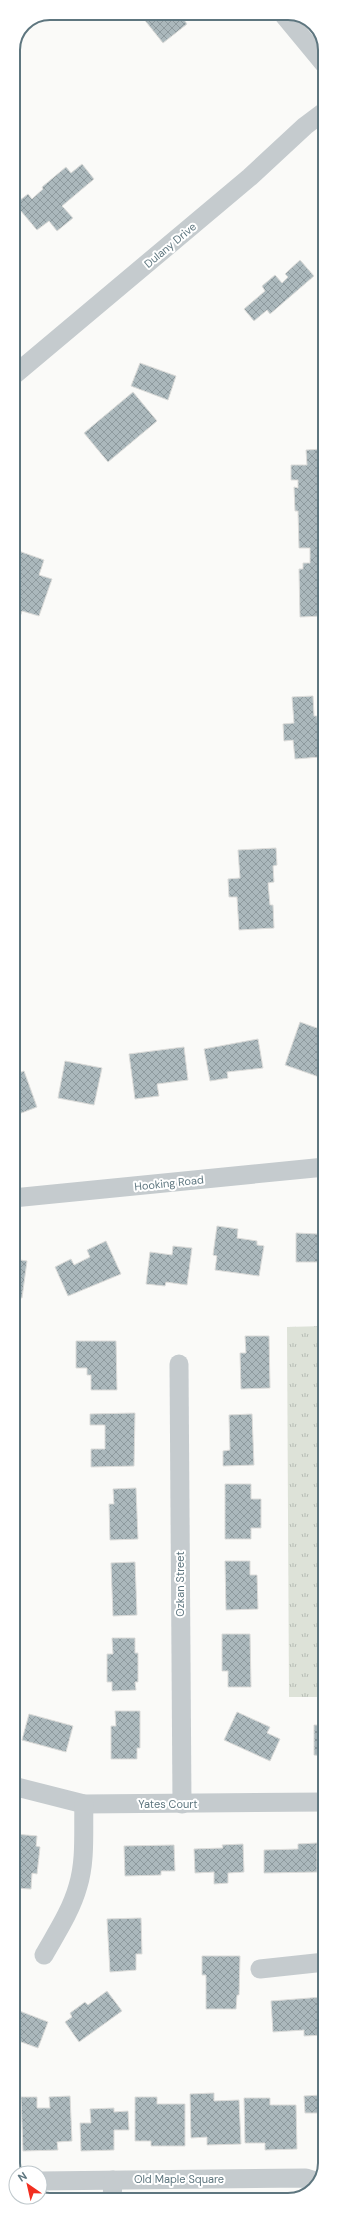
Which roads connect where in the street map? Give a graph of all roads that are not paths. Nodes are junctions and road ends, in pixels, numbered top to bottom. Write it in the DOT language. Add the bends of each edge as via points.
graph roads {
  1 [pos="288,20"];
  2 [pos="318,57"];
  3 [pos="318,117"];
  4 [pos="20,370"];
  5 [pos="318,1169"];
  6 [pos="20,1197"];
  7 [pos="179,1364"];
  8 [pos="20,1788"];
  9 [pos="318,1802"];
  10 [pos="84,1804"];
  11 [pos="182,1804"];
  12 [pos="44,1954"];
  13 [pos="318,1963"];
  14 [pos="260,1969"];
  15 [pos="113,2180"];
  16 [pos="313,2180"];
  17 [pos="48,2181"];
  18 [pos="112,2193"];
  1 -- 2 [label="street"];
  3 -- 4 [label="street, Dulany Drive"];
  5 -- 6 [label="street, Hooking Road"];
  7 -- 11 [label="street, Ozkan Street"];
  8 -- 10 [label="street, Yates Court"];
  9 -- 11 [label="street, Yates Court"];
  10 -- 11 [label="street, Yates Court"];
  10 -- 12 [label="street" via="79,1885 70,1908"];
  13 -- 14 [label="street"];
  15 -- 16 [label="street, Old Maple Square" via="306,2178"];
  15 -- 17 [label="street, Old Maple Square"];
  15 -- 18 [label="street"];
}
